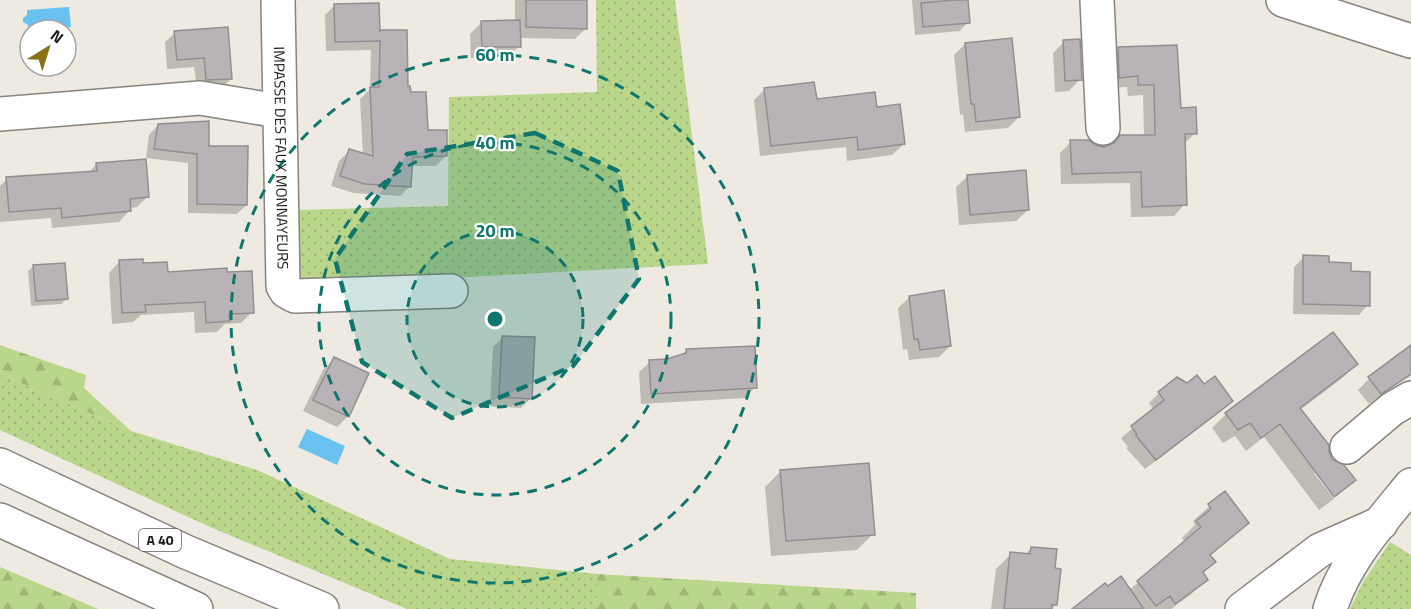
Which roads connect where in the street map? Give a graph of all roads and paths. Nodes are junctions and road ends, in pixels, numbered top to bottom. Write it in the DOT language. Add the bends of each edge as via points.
graph roads {
  1 [pos="278,0"];
  2 [pos="1097,0"];
  3 [pos="1283,0"];
  4 [pos="1411,41"];
  5 [pos="279,111"];
  6 [pos="0,114"];
  7 [pos="1103,128"];
  8 [pos="451,291"];
  9 [pos="1411,398"];
  10 [pos="1347,447"];
  11 [pos="0,465"];
  12 [pos="1411,485"];
  13 [pos="0,520"];
  14 [pos="1381,523"];
  15 [pos="196,609"];
  16 [pos="322,609"];
  17 [pos="1242,609"];
  18 [pos="1330,609"];
  1 -- 5 [label="main road, IMPASSE DES FAUX MONNAYEURS"];
  2 -- 7 [label="main road"];
  3 -- 4 [label="main road"];
  5 -- 6 [label="main road" via="200,98"];
  5 -- 8 [label="main road, IMPASSE DES FAUX MONNAYEURS" via="286,291 294,296"];
  9 -- 10 [label="main road"];
  11 -- 16 [label="main road, A 40" via="186,552"];
  12 -- 14 [label="main road"];
  13 -- 15 [label="main road"];
  14 -- 17 [label="main road" via="1320,550"];
  14 -- 18 [label="main road" via="1348,569"];
}
